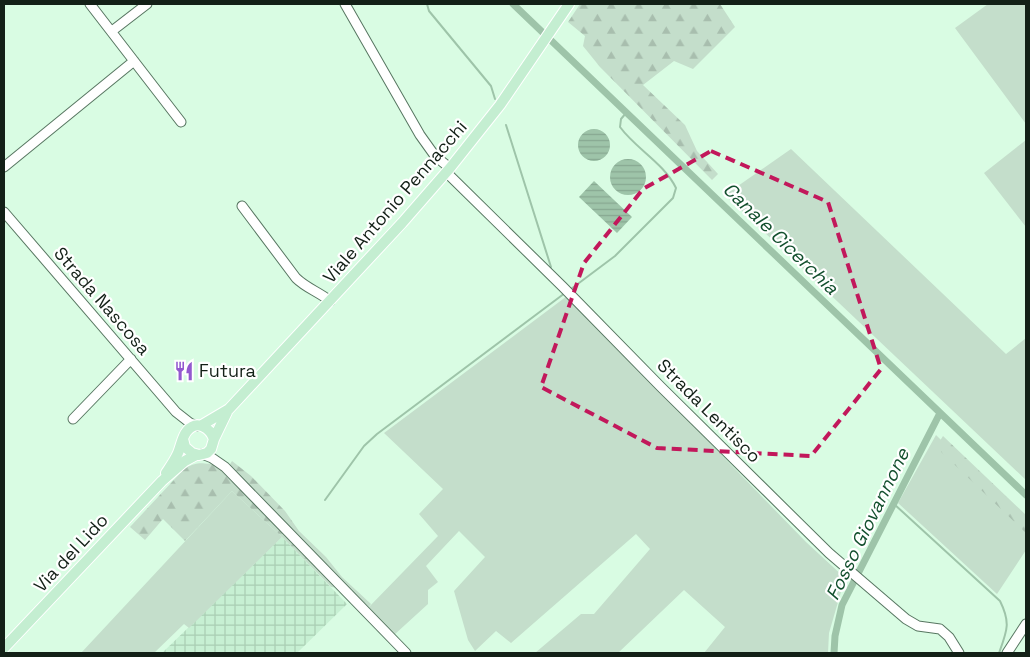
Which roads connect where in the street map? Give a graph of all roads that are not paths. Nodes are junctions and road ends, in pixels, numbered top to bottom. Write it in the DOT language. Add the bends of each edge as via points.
graph roads {
  1 [pos="90,4"];
  2 [pos="147,4"];
  3 [pos="345,4"];
  4 [pos="569,4"];
  5 [pos="112,31"];
  6 [pos="134,61"];
  7 [pos="181,122"];
  8 [pos="4,167"];
  9 [pos="448,170"];
  10 [pos="242,206"];
  11 [pos="4,212"];
  12 [pos="330,301"];
  13 [pos="131,359"];
  14 [pos="229,409"];
  15 [pos="176,412"];
  16 [pos="73,419"];
  17 [pos="199,426"];
  18 [pos="184,439"];
  19 [pos="213,441"];
  20 [pos="199,455"];
  21 [pos="225,467"];
  22 [pos="162,480"];
  23 [pos="1026,624"];
  24 [pos="4,648"];
  25 [pos="406,653"];
  26 [pos="959,653"];
  27 [pos="1007,653"];
  1 -- 5 [label="street"];
  2 -- 5 [label="street"];
  3 -- 9 [label="street, Strada Lentisco" via="420,135"];
  4 -- 9 [label="main road, Viale Antonio Pennacchi" via="500,105"];
  5 -- 6 [label="street"];
  6 -- 7 [label="street"];
  6 -- 8 [label="street"];
  9 -- 12 [label="main road, Viale Antonio Pennacchi"];
  9 -- 26 [label="street, Strada Lentisco" via="685,411 850,572 911,622 943,631"];
  10 -- 12 [label="street" via="296,278"];
  11 -- 13 [label="street, Strada Nascosa"];
  12 -- 14 [label="main road, Viale Antonio Pennacchi"];
  13 -- 15 [label="street, Strada Nascosa"];
  13 -- 16 [label="street"];
  14 -- 17 [label="main road, Viale Antonio Pennacchi"];
  14 -- 19 [label="main road, Viale Antonio Pennacchi"];
  15 -- 17 [label="street, Strada Nascosa"];
  15 -- 18 [label="street, Strada Nascosa"];
  17 -- 18 [label="main road" via="189,429"];
  17 -- 19 [label="main road" via="210,430"];
  18 -- 20 [label="main road" via="188,451"];
  18 -- 22 [label="main road, Via del Lido"];
  19 -- 20 [label="main road" via="211,449"];
  19 -- 21 [label="street"];
  20 -- 21 [label="street" via="212,458"];
  20 -- 22 [label="main road, Via del Lido" via="185,461"];
  21 -- 25 [label="street"];
  22 -- 24 [label="main road, Via del Lido"];
  23 -- 27 [label="street"];
}
